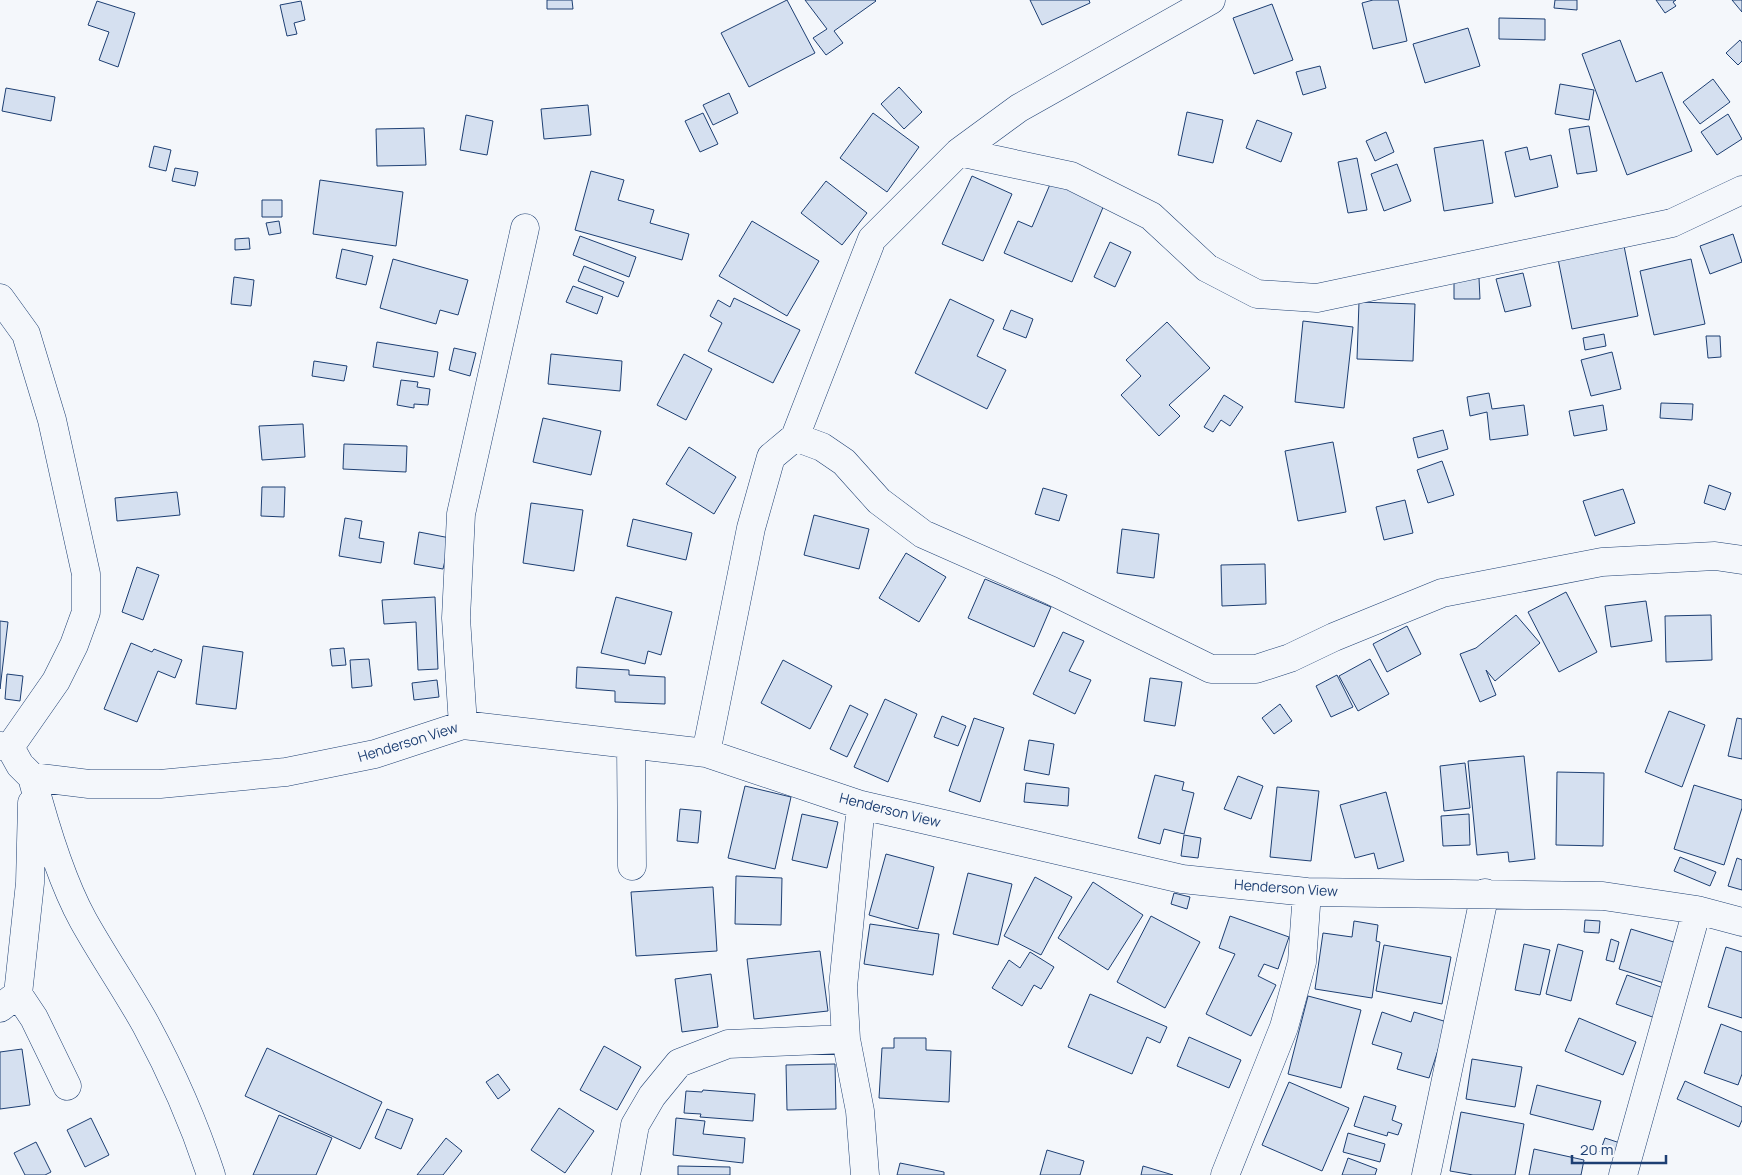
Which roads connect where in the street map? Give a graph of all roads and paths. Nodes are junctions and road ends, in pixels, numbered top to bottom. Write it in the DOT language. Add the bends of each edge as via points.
graph roads {
  1 [pos="1212,0"];
  2 [pos="959,152"];
  3 [pos="1742,190"];
  4 [pos="524,228"];
  5 [pos="0,298"];
  6 [pos="795,437"];
  7 [pos="1742,560"];
  8 [pos="463,725"];
  9 [pos="631,745"];
  10 [pos="5,746"];
  11 [pos="706,753"];
  12 [pos="32,777"];
  13 [pos="861,806"];
  14 [pos="632,866"];
  15 [pos="1307,892"];
  16 [pos="1485,893"];
  17 [pos="1697,910"];
  18 [pos="1742,922"];
  19 [pos="9,1001"];
  20 [pos="846,1039"];
  21 [pos="67,1086"];
  22 [pos="210,1175"];
  23 [pos="626,1175"];
  24 [pos="865,1175"];
  25 [pos="1226,1175"];
  26 [pos="1426,1175"];
  27 [pos="1623,1175"];
  1 -- 2 [label="street" via="1019,108"];
  2 -- 3 [label="street" via="1070,176 1151,216 1207,268 1256,294 1317,298 1672,223"];
  2 -- 6 [label="street" via="872,239"];
  4 -- 8 [label="street" via="461,514 456,618"];
  5 -- 10 [label="street" via="26,334 52,420 86,574 86,612 74,645 56,681"];
  6 -- 7 [label="street" via="822,447 844,462 879,501 923,534 1050,590 1211,669 1256,669 1290,658 1442,593 1602,562 1714,556"];
  6 -- 11 [label="street" via="771,457 768,466 751,528"];
  8 -- 9 [label="street, Henderson View"];
  8 -- 12 [label="street, Henderson View" via="375,754 286,772 160,784 89,784"];
  9 -- 11 [label="street, Henderson View"];
  9 -- 14 [label="street"];
  10 -- 12 [label="street"];
  11 -- 13 [label="street, Henderson View"];
  12 -- 19 [label="street" via="30,883"];
  12 -- 22 [label="street" via="45,824 83,919 173,1078"];
  13 -- 15 [label="street, Henderson View" via="1182,879"];
  13 -- 20 [label="street" via="843,987"];
  15 -- 16 [label="street, Henderson View"];
  15 -- 25 [label="street" via="1302,962 1284,1027"];
  16 -- 17 [label="street, Henderson View" via="1603,896"];
  16 -- 26 [label="street"];
  17 -- 18 [label="street, Henderson View"];
  17 -- 27 [label="street"];
  19 -- 21 [label="street" via="34,1018"];
  20 -- 23 [label="street" via="728,1044 679,1063 652,1096 636,1125"];
  20 -- 24 [label="street" via="860,1111"];
}
